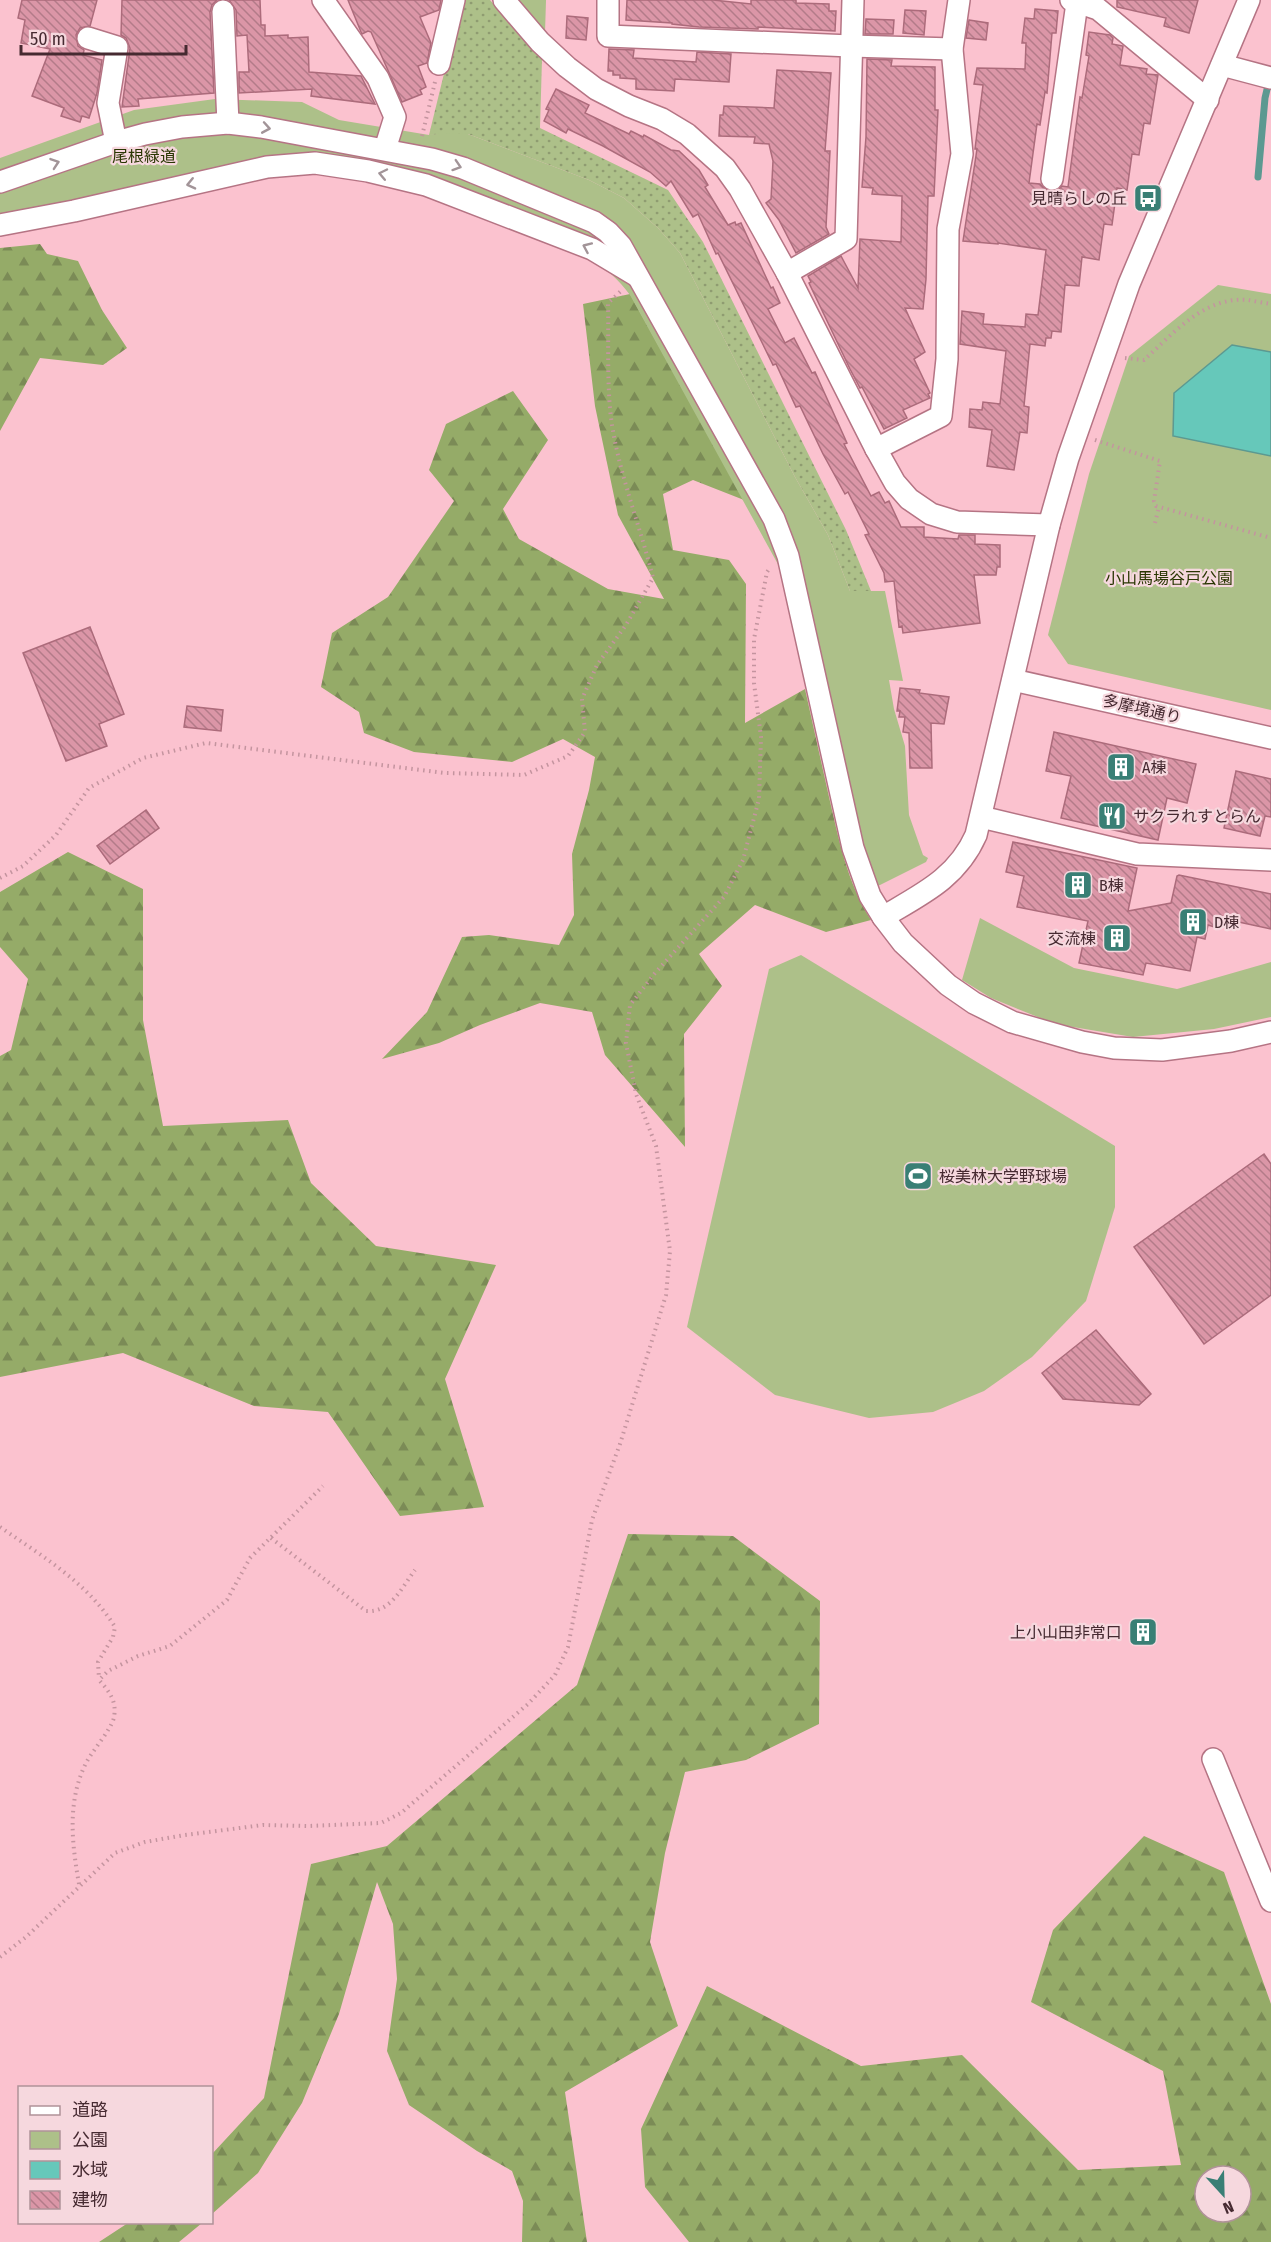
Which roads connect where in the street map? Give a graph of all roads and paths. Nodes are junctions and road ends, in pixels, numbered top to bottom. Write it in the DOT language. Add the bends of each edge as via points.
graph roads {
  1 [pos="323,0"];
  2 [pos="454,0"];
  3 [pos="504,0"];
  4 [pos="608,0"];
  5 [pos="853,0"];
  6 [pos="958,0"];
  7 [pos="1249,0"];
  8 [pos="1074,1"];
  9 [pos="223,11"];
  10 [pos="88,38"];
  11 [pos="851,46"];
  12 [pos="952,49"];
  13 [pos="439,64"];
  14 [pos="1222,65"];
  15 [pos="1261,76"];
  16 [pos="1208,100"];
  17 [pos="228,123"];
  18 [pos="422,139"];
  19 [pos="116,142"];
  20 [pos="386,149"];
  21 [pos="1052,179"];
  22 [pos="0,182"];
  23 [pos="523,192"];
  24 [pos="512,218"];
  25 [pos="0,225"];
  26 [pos="787,273"];
  27 [pos="637,276"];
  28 [pos="1271,304"];
  29 [pos="1122,357"];
  30 [pos="1094,440"];
  31 [pos="876,449"];
  32 [pos="1159,507"];
  33 [pos="1155,523"];
  34 [pos="1049,525"];
  35 [pos="1271,538"];
  36 [pos="788,556"];
  37 [pos="1013,680"];
  38 [pos="1271,738"];
  39 [pos="981,817"];
  40 [pos="1271,860"];
  41 [pos="0,878"];
  42 [pos="883,916"];
  43 [pos="1271,1032"];
  44 [pos="323,1486"];
  45 [pos="0,1527"];
  46 [pos="271,1538"];
  47 [pos="415,1570"];
  48 [pos="99,1680"];
  49 [pos="1213,1759"];
  50 [pos="79,1884"];
  51 [pos="1271,1901"];
  52 [pos="0,1957"];
  1 -- 20 [label="street" via="378,78 395,117"];
  2 -- 13 [label="street"];
  3 -- 26 [label="street" via="540,42 596,89 662,119 707,150 740,189"];
  4 -- 11 [label="street" via="608,36"];
  5 -- 11 [label="street"];
  6 -- 12 [label="street"];
  7 -- 14 [label="street"];
  8 -- 16 [label="street" via="1098,9"];
  8 -- 21 [label="street"];
  9 -- 17 [label="street" via="235,55"];
  10 -- 19 [label="street" via="117,48 108,102"];
  11 -- 12 [label="street"];
  11 -- 26 [label="street" via="846,239"];
  12 -- 31 [label="street" via="962,154 948,229 947,359 941,416"];
  13 -- 18 [label="path"];
  14 -- 15 [label="street"];
  14 -- 16 [label="street"];
  16 -- 34 [label="street" via="1129,284 1077,430"];
  17 -- 19 [label="street" via="182,127"];
  17 -- 20 [label="street, one-way"];
  22 -- 19 [label="street, one-way"];
  20 -- 23 [label="street, one-way" via="432,159"];
  23 -- 24 [label="street" via="514,203"];
  23 -- 27 [label="street" via="594,222 608,232 621,246"];
  24 -- 25 [label="street, one-way" via="403,178 335,166 294,164 267,166"];
  27 -- 24 [label="street, one-way" via="592,249"];
  26 -- 31 [label="street"];
  27 -- 36 [label="street" via="767,504"];
  27 -- 41 [label="path" via="608,303 609,365 613,429 626,490 653,578 597,665 582,699 585,732 568,756 524,775 445,773 206,743 143,758 89,788 56,835 23,866"];
  28 -- 29 [label="path" via="1225,301 1199,311 1144,360"];
  30 -- 32 [label="path" via="1160,461 1154,501"];
  31 -- 34 [label="street" via="909,500 931,514 957,522"];
  32 -- 33 [label="path"];
  32 -- 35 [label="path"];
  34 -- 37 [label="street"];
  36 -- 42 [label="street" via="853,848 870,896"];
  36 -- 50 [label="path" via="775,561 767,572 753,639 761,737 759,799 743,860 724,897 630,1005 626,1043 636,1094 656,1146 670,1251 666,1295 592,1520 568,1647 555,1675 528,1704 409,1806 381,1823 263,1825 145,1842 115,1853"];
  37 -- 38 [label="street, 多摩境通り"];
  37 -- 39 [label="street"];
  39 -- 40 [label="street" via="1137,854"];
  39 -- 42 [label="street" via="968,852 949,875"];
  42 -- 43 [label="street" via="903,943 960,995 1012,1022 1051,1034 1114,1048 1145,1050 1185,1048"];
  44 -- 46 [label="path"];
  45 -- 48 [label="path" via="70,1576 107,1613 115,1627 98,1662"];
  46 -- 47 [label="path" via="366,1611 376,1612 389,1605"];
  46 -- 48 [label="path" via="250,1558 227,1600 170,1646 138,1656"];
  48 -- 50 [label="path" via="112,1695 114,1718 85,1766 73,1804 72,1844"];
  49 -- 51 [label="street"];
  50 -- 52 [label="path" via="34,1930"];
}
